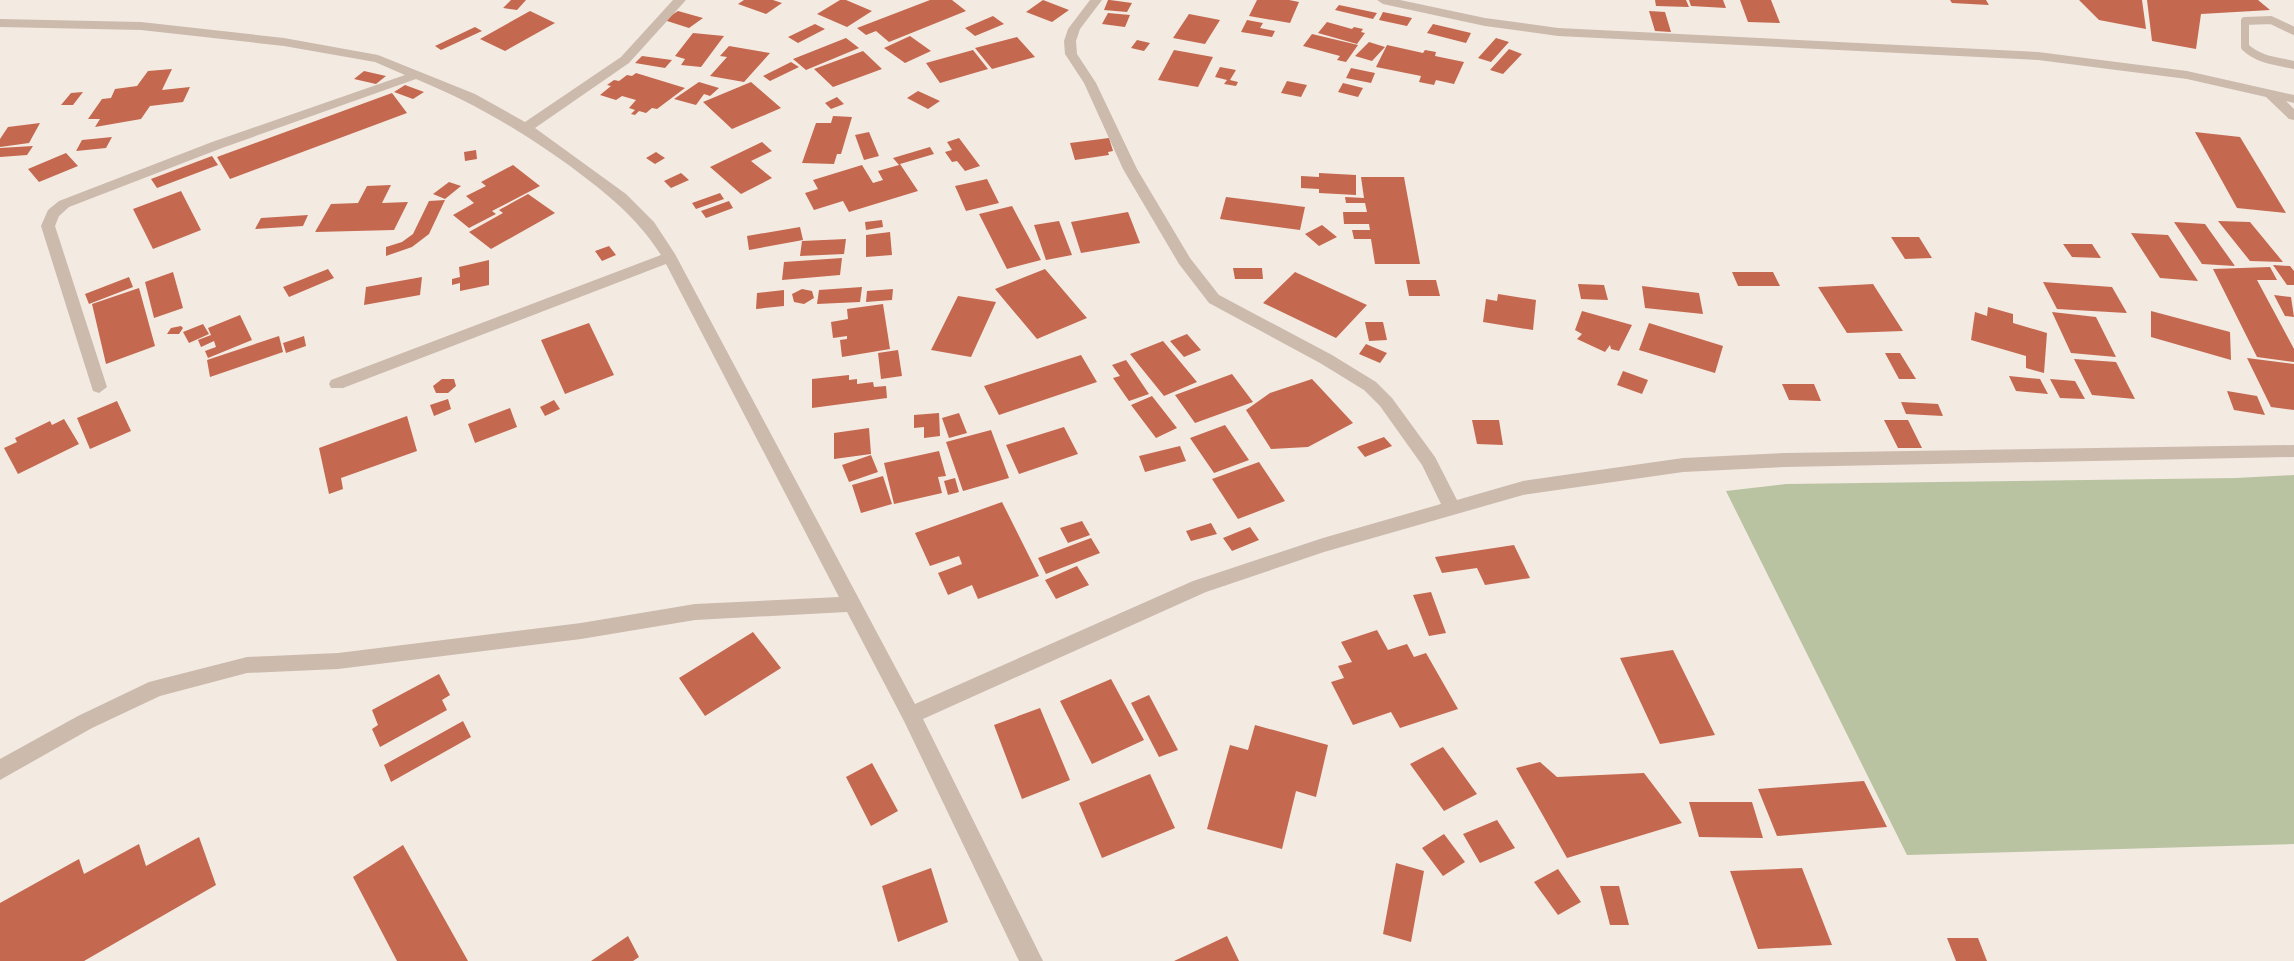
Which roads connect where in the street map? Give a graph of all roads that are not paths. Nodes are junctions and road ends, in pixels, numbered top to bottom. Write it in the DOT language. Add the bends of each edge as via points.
graph roads {
  1 [pos="680,0"];
  2 [pos="1096,0"];
  3 [pos="1383,0"];
  4 [pos="0,23"];
  5 [pos="2294,31"];
  6 [pos="2294,65"];
  7 [pos="417,75"];
  8 [pos="2271,94"];
  9 [pos="2294,99"];
  10 [pos="2294,116"];
  11 [pos="526,128"];
  12 [pos="670,257"];
  13 [pos="337,384"];
  14 [pos="99,387"];
  15 [pos="2294,451"];
  16 [pos="1453,510"];
  17 [pos="853,604"];
  18 [pos="911,715"];
  19 [pos="0,770"];
  20 [pos="1031,961"];
  1 -- 11 [label="street" via="622,62"];
  2 -- 16 [label="street" via="1074,29 1072,54 1130,169 1196,278 1214,299 1235,313 1370,386 1429,462"];
  3 -- 8 [label="street" via="1558,32 2038,55 2187,75"];
  4 -- 7 [label="street" via="141,26 284,42 378,59"];
  5 -- 6 [label="lane" via="2275,19 2245,21 2245,47 2250,53"];
  7 -- 11 [label="street"];
  7 -- 14 [label="street" via="217,145 55,210 48,226"];
  8 -- 9 [label="street"];
  8 -- 10 [label="street"];
  11 -- 12 [label="street" via="621,197 649,225"];
  12 -- 13 [label="street"];
  12 -- 17 [label="street"];
  15 -- 16 [label="street" via="1683,465 1523,488"];
  16 -- 18 [label="street" via="1323,544 1200,586"];
  17 -- 18 [label="street"];
  17 -- 19 [label="street" via="695,612 352,659 247,665 156,688"];
  18 -- 20 [label="street"];
}
